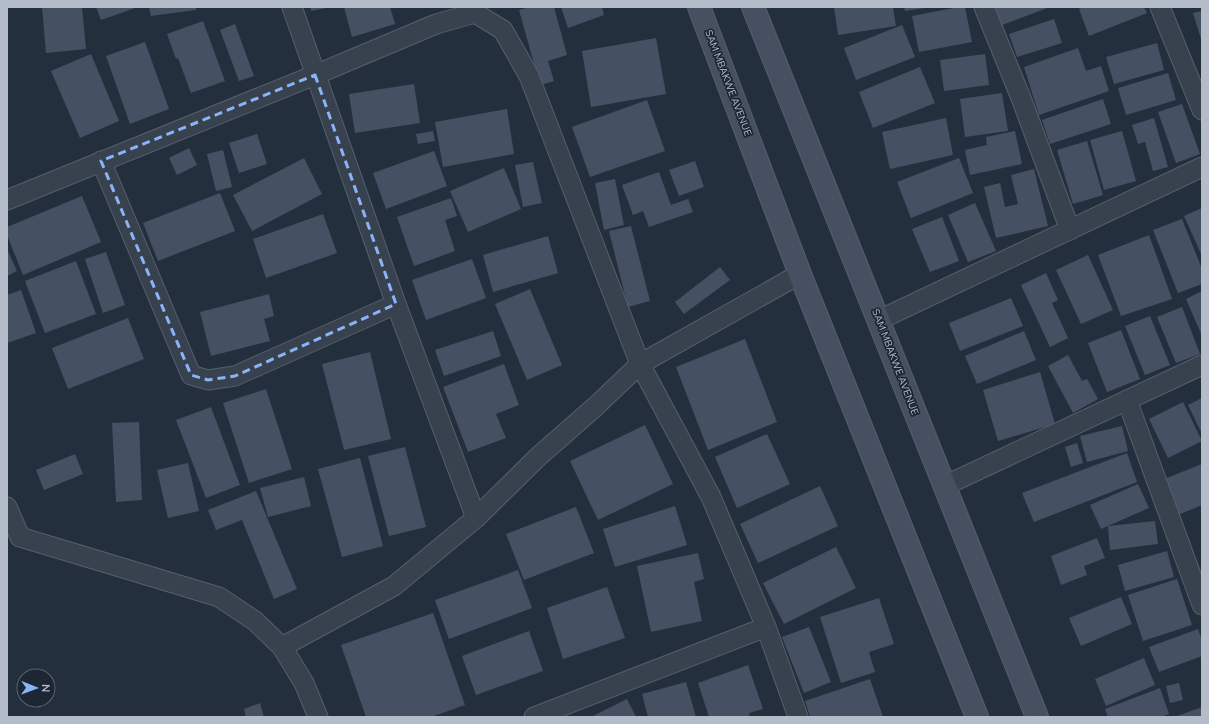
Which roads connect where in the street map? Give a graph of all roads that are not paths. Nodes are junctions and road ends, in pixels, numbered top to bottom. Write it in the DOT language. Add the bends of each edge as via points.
graph roads {
  1 [pos="292,7"];
  2 [pos="699,7"];
  3 [pos="753,7"];
  4 [pos="984,7"];
  5 [pos="1160,7"];
  6 [pos="315,75"];
  7 [pos="1202,110"];
  8 [pos="101,162"];
  9 [pos="1202,167"];
  10 [pos="7,200"];
  11 [pos="1070,230"];
  12 [pos="800,274"];
  13 [pos="396,304"];
  14 [pos="879,320"];
  15 [pos="640,364"];
  16 [pos="1202,365"];
  17 [pos="1127,400"];
  18 [pos="944,486"];
  19 [pos="7,507"];
  20 [pos="476,518"];
  21 [pos="14,539"];
  22 [pos="1202,606"];
  23 [pos="766,627"];
  24 [pos="282,647"];
  25 [pos="318,717"];
  26 [pos="534,717"];
  27 [pos="798,717"];
  28 [pos="977,717"];
  29 [pos="1037,717"];
  1 -- 6 [label="street"];
  2 -- 12 [label="main road, SAM MBAKWE AVENUE"];
  3 -- 14 [label="main road, SAM MBAKWE AVENUE"];
  4 -- 11 [label="street" via="1024,105"];
  5 -- 7 [label="street"];
  6 -- 8 [label="street"];
  6 -- 13 [label="street"];
  6 -- 15 [label="street" via="436,24 475,13 504,30 529,76"];
  8 -- 10 [label="street"];
  8 -- 13 [label="street" via="191,375 208,380 235,376"];
  9 -- 11 [label="street"];
  11 -- 14 [label="street"];
  12 -- 15 [label="street"];
  12 -- 28 [label="main road, SAM MBAKWE AVENUE"];
  13 -- 20 [label="street"];
  14 -- 18 [label="main road, SAM MBAKWE AVENUE"];
  15 -- 20 [label="street" via="538,456"];
  15 -- 23 [label="street" via="711,497"];
  16 -- 17 [label="street"];
  17 -- 18 [label="street"];
  17 -- 22 [label="street"];
  18 -- 29 [label="main road, SAM MBAKWE AVENUE"];
  19 -- 21 [label="street"];
  20 -- 24 [label="street" via="394,586"];
  21 -- 24 [label="street" via="219,597 255,621"];
  23 -- 26 [label="street"];
  23 -- 27 [label="street"];
  24 -- 25 [label="street" via="304,683"];
}
